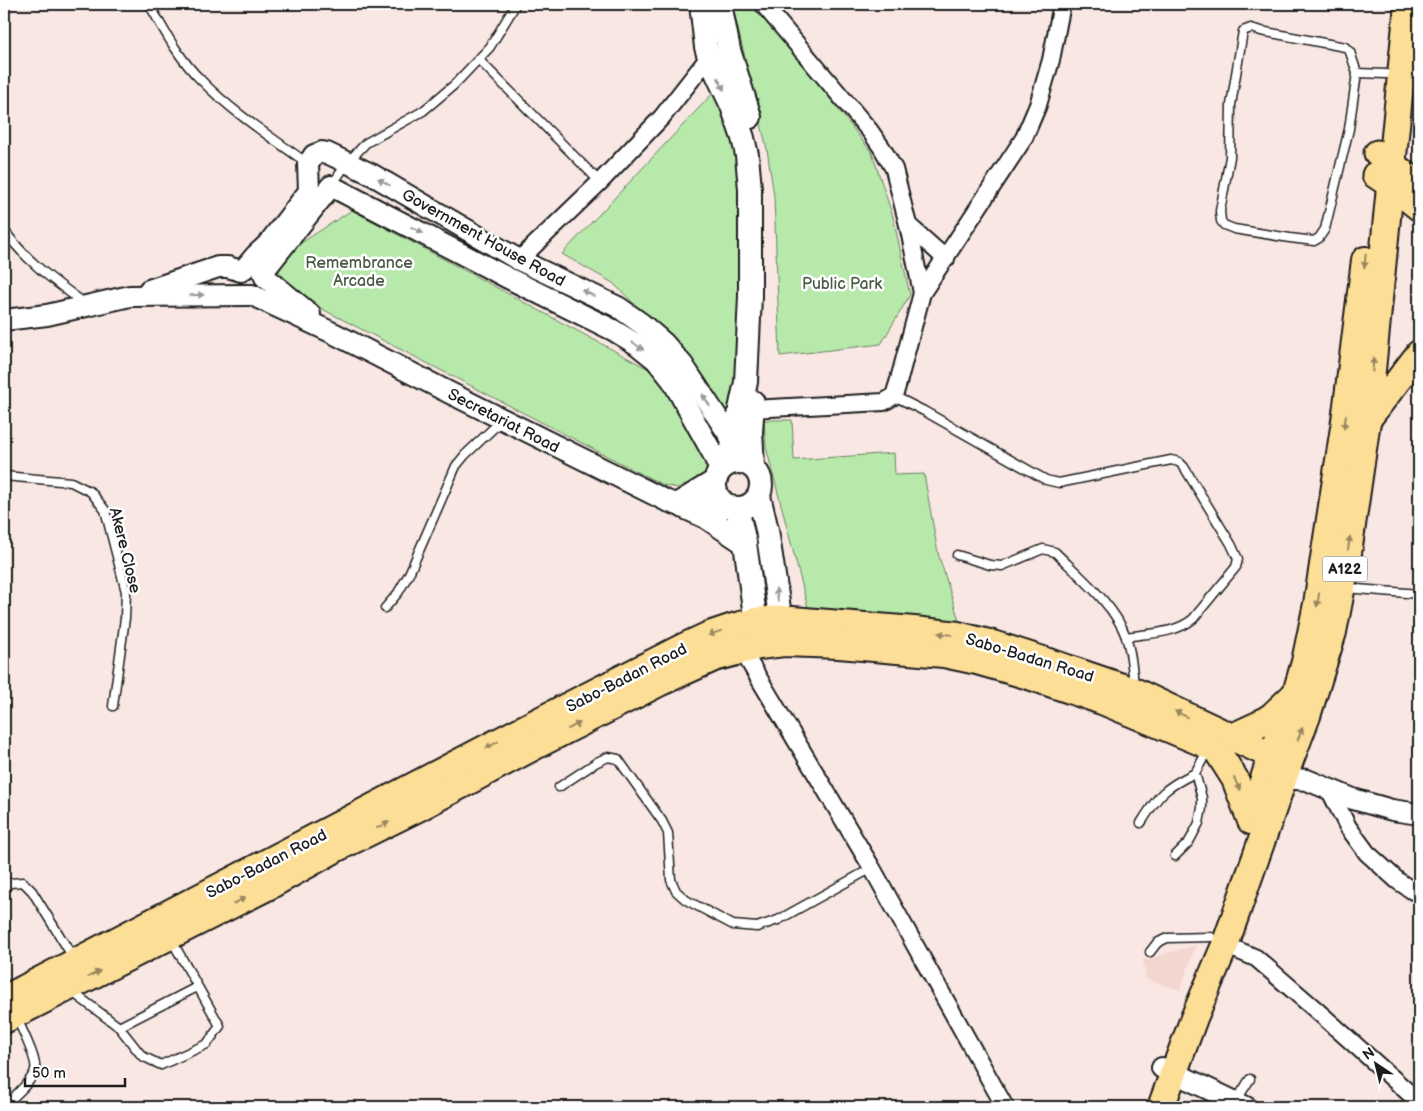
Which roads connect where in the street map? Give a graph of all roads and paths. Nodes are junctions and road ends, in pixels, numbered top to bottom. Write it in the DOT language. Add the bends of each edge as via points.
graph roads {
  1 [pos="149,4"];
  2 [pos="516,4"];
  3 [pos="701,4"];
  4 [pos="720,4"];
  5 [pos="763,4"];
  6 [pos="1062,4"];
  7 [pos="1394,4"];
  8 [pos="1408,4"];
  9 [pos="709,57"];
  10 [pos="479,60"];
  11 [pos="1358,73"];
  12 [pos="1386,74"];
  13 [pos="347,163"];
  14 [pos="308,164"];
  15 [pos="1384,169"];
  16 [pos="600,182"];
  17 [pos="1419,184"];
  18 [pos="331,186"];
  19 [pos="1419,208"];
  20 [pos="908,225"];
  21 [pos="4,230"];
  22 [pos="946,259"];
  23 [pos="519,260"];
  24 [pos="253,272"];
  25 [pos="922,293"];
  26 [pos="250,295"];
  27 [pos="130,296"];
  28 [pos="88,306"];
  29 [pos="4,320"];
  30 [pos="333,333"];
  31 [pos="1419,353"];
  32 [pos="894,396"];
  33 [pos="752,409"];
  34 [pos="503,420"];
  35 [pos="1367,421"];
  36 [pos="733,441"];
  37 [pos="753,466"];
  38 [pos="722,471"];
  39 [pos="4,476"];
  40 [pos="759,496"];
  41 [pos="680,505"];
  42 [pos="734,508"];
  43 [pos="745,543"];
  44 [pos="957,554"];
  45 [pos="1341,587"];
  46 [pos="1419,594"];
  47 [pos="385,608"];
  48 [pos="764,636"];
  49 [pos="1126,637"];
  50 [pos="1134,691"];
  51 [pos="1296,693"];
  52 [pos="113,706"];
  53 [pos="532,736"];
  54 [pos="1214,740"];
  55 [pos="1284,770"];
  56 [pos="1195,773"];
  57 [pos="559,787"];
  58 [pos="1329,788"];
  59 [pos="1419,814"];
  60 [pos="1251,821"];
  61 [pos="1141,823"];
  62 [pos="1175,856"];
  63 [pos="872,868"];
  64 [pos="4,888"];
  65 [pos="1419,893"];
  66 [pos="169,936"];
  67 [pos="1218,941"];
  68 [pos="1150,952"];
  69 [pos="76,962"];
  70 [pos="197,987"];
  71 [pos="67,988"];
  72 [pos="8,1011"];
  73 [pos="118,1027"];
  74 [pos="1168,1070"];
  75 [pos="1250,1079"];
  76 [pos="1419,1102"];
  77 [pos="1240,1105"];
  78 [pos="4,1106"];
  79 [pos="1005,1107"];
  80 [pos="1146,1107"];
  81 [pos="1161,1107"];
  1 -- 14 [label="lane" via="180,55 200,80 230,107"];
  2 -- 10 [label="lane"];
  3 -- 9 [label="main road"];
  4 -- 33 [label="main road" via="729,50 752,124 760,168 758,304"];
  5 -- 20 [label="street" via="882,148 894,169"];
  6 -- 22 [label="street" via="1051,60 1024,138"];
  7 -- 12 [label="highway, A122"];
  8 -- 15 [label="highway, A122"];
  9 -- 16 [label="street" via="662,117"];
  9 -- 36 [label="main road, one-way" via="743,138 750,189 746,382"];
  10 -- 13 [label="lane" via="423,111 366,143"];
  10 -- 16 [label="lane"];
  11 -- 11 [label="lane" via="1345,47 1251,28 1243,31 1231,104 1230,157 1220,210 1224,225 1290,238 1314,241 1319,238 1349,129"];
  11 -- 12 [label="lane"];
  12 -- 15 [label="highway, A122"];
  13 -- 14 [label="street, Government House Road" via="322,152 314,155"];
  13 -- 18 [label="lane"];
  23 -- 13 [label="street, Government House Road, one-way"];
  14 -- 24 [label="street" via="309,191 256,255"];
  15 -- 17 [label="main road"];
  15 -- 19 [label="main road"];
  35 -- 15 [label="highway, A122, one-way"];
  15 -- 51 [label="highway, A122, one-way" via="1364,270 1317,604"];
  16 -- 23 [label="street"];
  18 -- 24 [label="street"];
  18 -- 38 [label="street, Government House Road, one-way" via="636,344 656,360 672,380"];
  20 -- 22 [label="street"];
  20 -- 25 [label="street"];
  21 -- 28 [label="lane" via="38,269"];
  22 -- 25 [label="street"];
  36 -- 23 [label="street, Government House Road, one-way" via="683,364 642,324 618,307"];
  24 -- 26 [label="street" via="266,281 263,289"];
  24 -- 27 [label="street" via="218,267"];
  24 -- 30 [label="street, Secretariat Road"];
  25 -- 32 [label="street"];
  27 -- 26 [label="street, one-way"];
  26 -- 30 [label="street, Secretariat Road"];
  27 -- 28 [label="street"];
  28 -- 29 [label="street"];
  30 -- 34 [label="street, Secretariat Road"];
  31 -- 35 [label="main road"];
  32 -- 33 [label="street" via="884,402"];
  32 -- 49 [label="lane" via="1046,480 1059,483 1171,460 1184,467 1231,544 1238,559 1236,567 1186,625"];
  33 -- 37 [label="main road"];
  34 -- 41 [label="street, Secretariat Road"];
  34 -- 47 [label="lane" via="456,466 409,574"];
  45 -- 35 [label="highway, A122, one-way"];
  36 -- 38 [label="main road"];
  37 -- 38 [label="main road" via="738,461"];
  37 -- 40 [label="main road" via="761,477"];
  38 -- 41 [label="street"];
  38 -- 42 [label="main road" via="715,487 720,500"];
  39 -- 52 [label="lane, Akere Close" via="71,482 91,492 105,510 126,592"];
  40 -- 42 [label="main road" via="750,505"];
  48 -- 40 [label="main road, one-way" via="766,530"];
  41 -- 42 [label="street, Secretariat Road"];
  41 -- 43 [label="main road" via="706,517"];
  42 -- 43 [label="main road"];
  43 -- 48 [label="main road"];
  44 -- 49 [label="lane" via="1002,566 1043,549 1055,552 1106,603"];
  45 -- 46 [label="lane"];
  55 -- 45 [label="highway, A122, one-way" via="1308,716 1334,632"];
  50 -- 48 [label="highway, Sabo-Badan Road, one-way" via="958,635 914,630"];
  48 -- 53 [label="highway, Sabo-Badan Road"];
  48 -- 54 [label="highway, Sabo-Badan Road" via="944,654 977,661"];
  48 -- 63 [label="street"];
  49 -- 50 [label="lane"];
  54 -- 50 [label="highway, Sabo-Badan Road, one-way"];
  51 -- 54 [label="highway" via="1260,724"];
  51 -- 55 [label="highway, A122"];
  66 -- 53 [label="highway, Sabo-Badan Road, one-way" via="420,807"];
  53 -- 69 [label="highway, Sabo-Badan Road, one-way"];
  54 -- 55 [label="highway, Sabo-Badan Road"];
  54 -- 56 [label="lane"];
  54 -- 60 [label="highway, one-way" via="1235,779"];
  55 -- 58 [label="street"];
  55 -- 60 [label="highway, A122"];
  55 -- 67 [label="highway, A122"];
  56 -- 61 [label="lane" via="1163,791"];
  56 -- 62 [label="lane" via="1202,798 1199,822 1189,842"];
  57 -- 63 [label="lane" via="608,756 618,759 668,833 671,880 676,891 686,900 732,925 757,927 778,920"];
  58 -- 59 [label="street" via="1353,799"];
  58 -- 65 [label="street" via="1348,827 1367,853 1398,882"];
  60 -- 67 [label="highway, A122"];
  63 -- 79 [label="street"];
  64 -- 69 [label="lane" via="10,883 23,882 32,891"];
  66 -- 70 [label="lane"];
  71 -- 66 [label="highway, Sabo-Badan Road, one-way"];
  67 -- 68 [label="lane" via="1167,938"];
  67 -- 74 [label="highway, A122" via="1194,1018"];
  67 -- 76 [label="street" via="1256,958"];
  69 -- 72 [label="highway, Sabo-Badan Road"];
  70 -- 73 [label="lane"];
  70 -- 73 [label="lane" via="220,1026 207,1044 162,1065 142,1056"];
  71 -- 72 [label="highway, Sabo-Badan Road"];
  71 -- 73 [label="lane"];
  72 -- 78 [label="lane" via="35,1061 36,1069"];
  74 -- 77 [label="street"];
  74 -- 80 [label="highway, A122"];
  74 -- 81 [label="highway, A122"];
  75 -- 77 [label="lane"];
}
